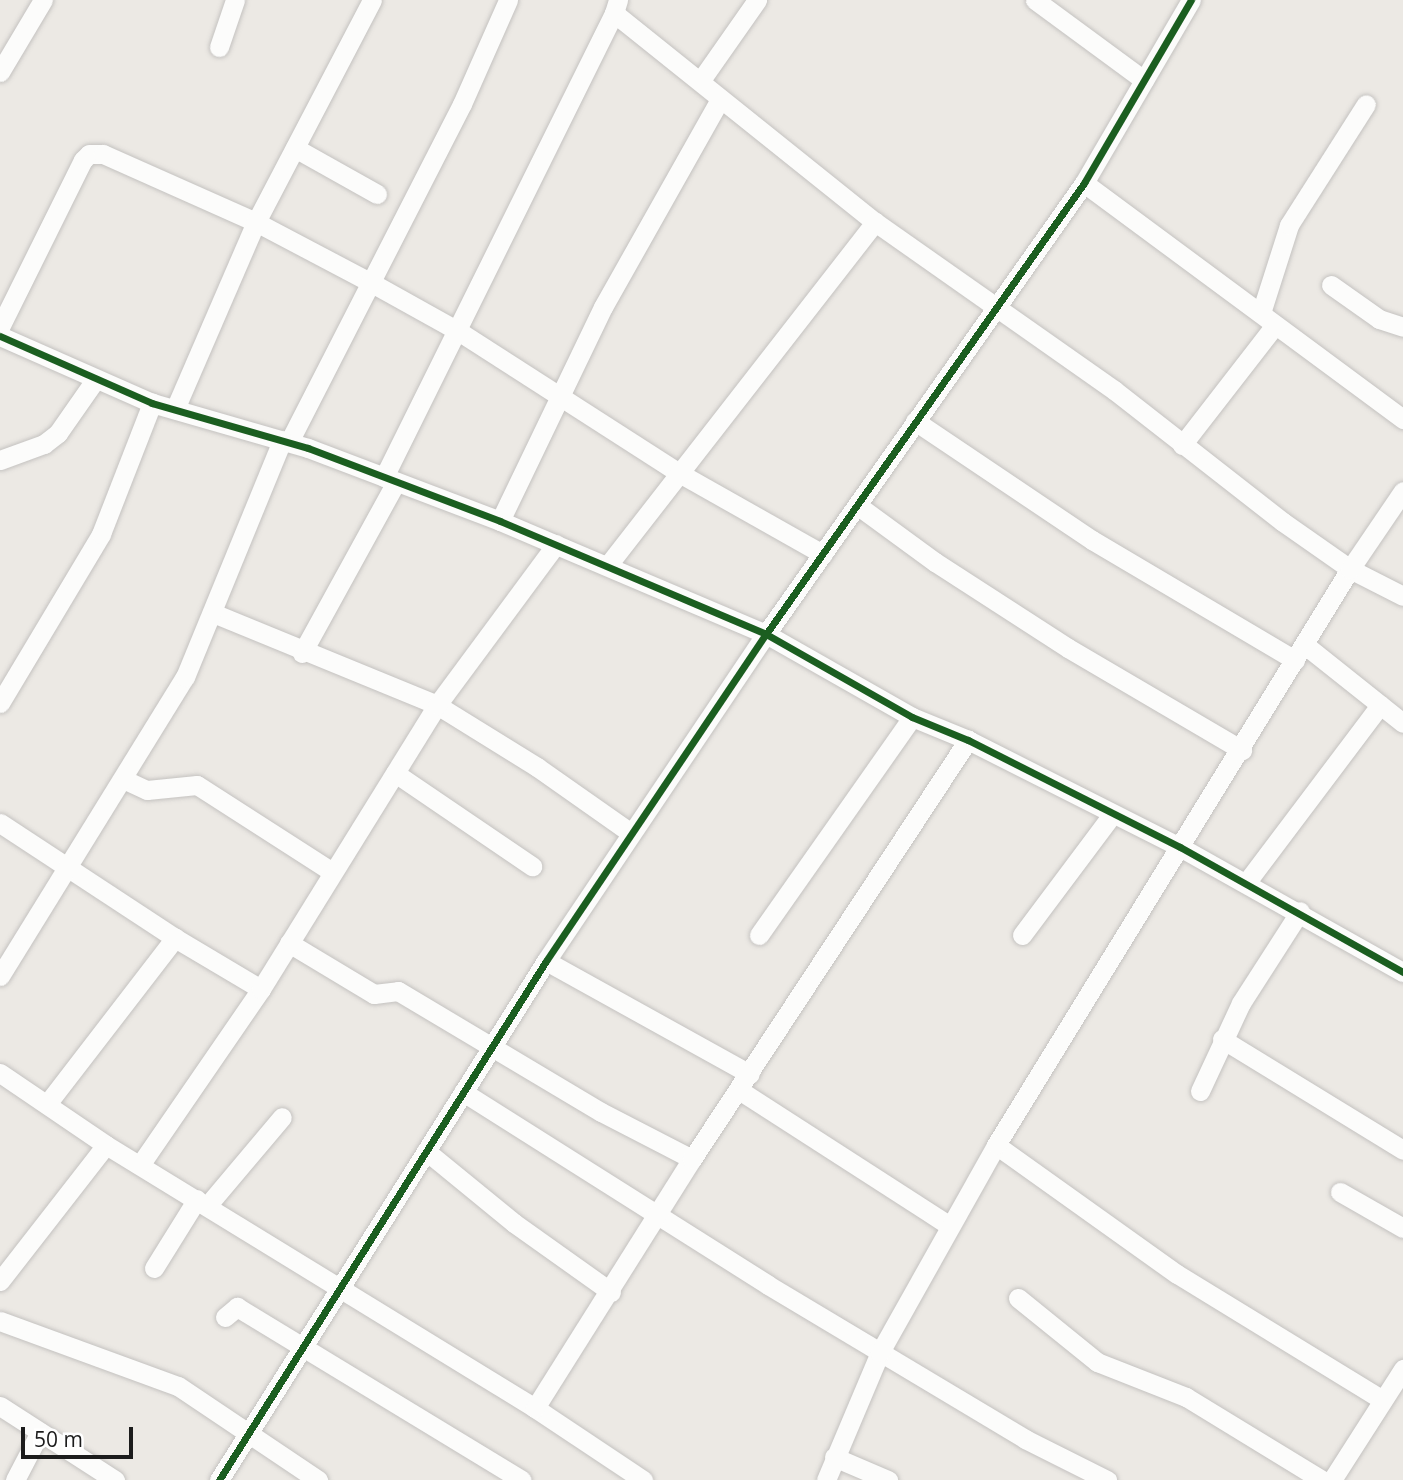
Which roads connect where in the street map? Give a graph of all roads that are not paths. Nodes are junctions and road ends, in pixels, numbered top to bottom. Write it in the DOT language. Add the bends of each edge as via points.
graph roads {
  1 [pos="43,0"];
  2 [pos="234,0"];
  3 [pos="372,0"];
  4 [pos="508,0"];
  5 [pos="757,0"];
  6 [pos="1035,0"];
  7 [pos="1191,0"];
  8 [pos="616,7"];
  9 [pos="219,47"];
  10 [pos="0,72"];
  11 [pos="701,80"];
  12 [pos="1144,80"];
  13 [pos="720,99"];
  14 [pos="1366,104"];
  15 [pos="295,148"];
  16 [pos="1084,183"];
  17 [pos="377,194"];
  18 [pos="256,222"];
  19 [pos="875,222"];
  20 [pos="370,282"];
  21 [pos="1331,285"];
  22 [pos="996,305"];
  23 [pos="1268,319"];
  24 [pos="0,327"];
  25 [pos="1403,327"];
  26 [pos="458,331"];
  27 [pos="0,336"];
  28 [pos="95,380"];
  29 [pos="561,398"];
  30 [pos="152,403"];
  31 [pos="175,409"];
  32 [pos="1403,419"];
  33 [pos="915,421"];
  34 [pos="285,441"];
  35 [pos="1182,445"];
  36 [pos="0,460"];
  37 [pos="679,473"];
  38 [pos="390,480"];
  39 [pos="1403,491"];
  40 [pos="857,505"];
  41 [pos="500,522"];
  42 [pos="556,544"];
  43 [pos="823,554"];
  44 [pos="608,565"];
  45 [pos="1350,569"];
  46 [pos="1403,596"];
  47 [pos="213,613"];
  48 [pos="766,634"];
  49 [pos="302,653"];
  50 [pos="1300,653"];
  51 [pos="0,703"];
  52 [pos="437,705"];
  53 [pos="1380,705"];
  54 [pos="912,717"];
  55 [pos="1403,723"];
  56 [pos="968,740"];
  57 [pos="1242,750"];
  58 [pos="395,774"];
  59 [pos="123,779"];
  60 [pos="1111,816"];
  61 [pos="0,823"];
  62 [pos="631,833"];
  63 [pos="1180,847"];
  64 [pos="69,865"];
  65 [pos="532,866"];
  66 [pos="331,871"];
  67 [pos="1245,883"];
  68 [pos="1300,911"];
  69 [pos="1022,934"];
  70 [pos="759,935"];
  71 [pos="175,938"];
  72 [pos="289,943"];
  73 [pos="546,961"];
  74 [pos="1403,972"];
  75 [pos="0,976"];
  76 [pos="261,989"];
  77 [pos="1223,1039"];
  78 [pos="493,1046"];
  79 [pos="0,1073"];
  80 [pos="744,1082"];
  81 [pos="1200,1091"];
  82 [pos="463,1093"];
  83 [pos="47,1104"];
  84 [pos="282,1117"];
  85 [pos="106,1145"];
  86 [pos="996,1145"];
  87 [pos="1403,1150"];
  88 [pos="426,1151"];
  89 [pos="692,1158"];
  90 [pos="140,1164"];
  91 [pos="1340,1192"];
  92 [pos="202,1203"];
  93 [pos="656,1217"];
  94 [pos="950,1226"];
  95 [pos="1403,1228"];
  96 [pos="154,1268"];
  97 [pos="0,1281"];
  98 [pos="339,1289"];
  99 [pos="611,1293"];
  100 [pos="1018,1298"];
  101 [pos="225,1317"];
  102 [pos="0,1321"];
  103 [pos="303,1345"];
  104 [pos="880,1352"];
  105 [pos="1403,1369"];
  106 [pos="1383,1400"];
  107 [pos="0,1406"];
  108 [pos="535,1408"];
  109 [pos="40,1432"];
  110 [pos="248,1434"];
  111 [pos="834,1457"];
  112 [pos="15,1480"];
  113 [pos="115,1480"];
  114 [pos="219,1480"];
  115 [pos="318,1480"];
  116 [pos="522,1480"];
  117 [pos="643,1480"];
  118 [pos="826,1480"];
  119 [pos="888,1480"];
  120 [pos="1107,1480"];
  121 [pos="1322,1480"];
  122 [pos="1332,1480"];
  1 -- 10 [label="street"];
  2 -- 9 [label="street"];
  3 -- 15 [label="street"];
  4 -- 20 [label="street" via="462,104"];
  5 -- 11 [label="street"];
  6 -- 12 [label="street"];
  7 -- 12 [label="street"];
  8 -- 11 [label="street"];
  8 -- 26 [label="street"];
  11 -- 13 [label="street"];
  12 -- 16 [label="street"];
  13 -- 19 [label="street"];
  13 -- 29 [label="street" via="603,307"];
  14 -- 23 [label="street" via="1289,225"];
  15 -- 17 [label="street"];
  15 -- 18 [label="street"];
  16 -- 22 [label="street"];
  16 -- 23 [label="street"];
  18 -- 20 [label="street"];
  18 -- 24 [label="street" via="103,154 89,154"];
  18 -- 31 [label="street"];
  19 -- 22 [label="street"];
  19 -- 37 [label="street"];
  20 -- 26 [label="street"];
  20 -- 34 [label="street"];
  21 -- 25 [label="street" via="1379,319"];
  22 -- 33 [label="street"];
  22 -- 35 [label="street"];
  23 -- 32 [label="street"];
  23 -- 35 [label="street"];
  26 -- 29 [label="street"];
  26 -- 38 [label="street"];
  27 -- 28 [label="street"];
  28 -- 30 [label="street"];
  28 -- 36 [label="street" via="58,433 44,444"];
  29 -- 37 [label="street"];
  29 -- 41 [label="street"];
  30 -- 31 [label="street"];
  30 -- 51 [label="street" via="101,534"];
  31 -- 34 [label="street"];
  33 -- 40 [label="street"];
  33 -- 50 [label="street" via="1092,540"];
  34 -- 38 [label="street"];
  34 -- 47 [label="street" via="235,549"];
  35 -- 45 [label="street"];
  37 -- 43 [label="street"];
  37 -- 44 [label="street"];
  38 -- 41 [label="street"];
  38 -- 49 [label="street"];
  39 -- 45 [label="street"];
  40 -- 43 [label="street"];
  40 -- 57 [label="street" via="1068,648"];
  41 -- 42 [label="street"];
  42 -- 44 [label="street"];
  42 -- 52 [label="street"];
  43 -- 48 [label="street"];
  44 -- 48 [label="street"];
  45 -- 46 [label="street"];
  45 -- 50 [label="street"];
  47 -- 49 [label="street"];
  47 -- 59 [label="street" via="180,687"];
  48 -- 54 [label="street"];
  48 -- 62 [label="street"];
  49 -- 52 [label="street"];
  50 -- 53 [label="street"];
  50 -- 57 [label="street"];
  52 -- 58 [label="street"];
  52 -- 62 [label="street"];
  53 -- 55 [label="street"];
  53 -- 67 [label="street"];
  54 -- 56 [label="street"];
  54 -- 70 [label="street"];
  56 -- 60 [label="street"];
  56 -- 80 [label="street"];
  57 -- 63 [label="street"];
  58 -- 65 [label="street"];
  58 -- 66 [label="street"];
  59 -- 64 [label="street"];
  59 -- 66 [label="street" via="147,790 197,785"];
  60 -- 63 [label="street"];
  60 -- 69 [label="street"];
  61 -- 64 [label="street"];
  62 -- 73 [label="street"];
  63 -- 67 [label="street"];
  63 -- 86 [label="street"];
  64 -- 71 [label="street"];
  64 -- 75 [label="street"];
  66 -- 72 [label="street"];
  67 -- 68 [label="street"];
  68 -- 74 [label="street"];
  68 -- 77 [label="street"];
  71 -- 76 [label="street"];
  71 -- 83 [label="street"];
  72 -- 76 [label="street"];
  72 -- 78 [label="street" via="374,994 398,991"];
  73 -- 78 [label="street"];
  73 -- 80 [label="street"];
  76 -- 90 [label="street"];
  77 -- 81 [label="street"];
  77 -- 87 [label="street"];
  78 -- 82 [label="street"];
  78 -- 89 [label="street" via="601,1112"];
  79 -- 83 [label="street"];
  80 -- 89 [label="street"];
  80 -- 94 [label="street"];
  82 -- 88 [label="street"];
  82 -- 93 [label="street"];
  83 -- 85 [label="street"];
  84 -- 92 [label="street"];
  85 -- 90 [label="street"];
  85 -- 97 [label="street"];
  86 -- 94 [label="street"];
  86 -- 106 [label="street" via="1188,1282"];
  88 -- 98 [label="street"];
  88 -- 99 [label="street" via="514,1223"];
  89 -- 93 [label="street"];
  90 -- 92 [label="street"];
  91 -- 95 [label="street"];
  92 -- 96 [label="street"];
  92 -- 98 [label="street"];
  93 -- 99 [label="street"];
  93 -- 104 [label="street"];
  94 -- 104 [label="street"];
  98 -- 103 [label="street"];
  98 -- 108 [label="street"];
  99 -- 108 [label="street"];
  100 -- 121 [label="street" via="1097,1362 1186,1396"];
  101 -- 103 [label="street" via="237,1307"];
  102 -- 110 [label="street" via="178,1386"];
  103 -- 110 [label="street"];
  103 -- 116 [label="street"];
  104 -- 111 [label="street"];
  104 -- 120 [label="street" via="1025,1438"];
  105 -- 106 [label="street"];
  106 -- 122 [label="street"];
  107 -- 109 [label="street"];
  108 -- 117 [label="street"];
  109 -- 112 [label="street"];
  109 -- 113 [label="street"];
  110 -- 114 [label="street"];
  110 -- 115 [label="street"];
  111 -- 118 [label="street"];
  111 -- 119 [label="street"];
}
